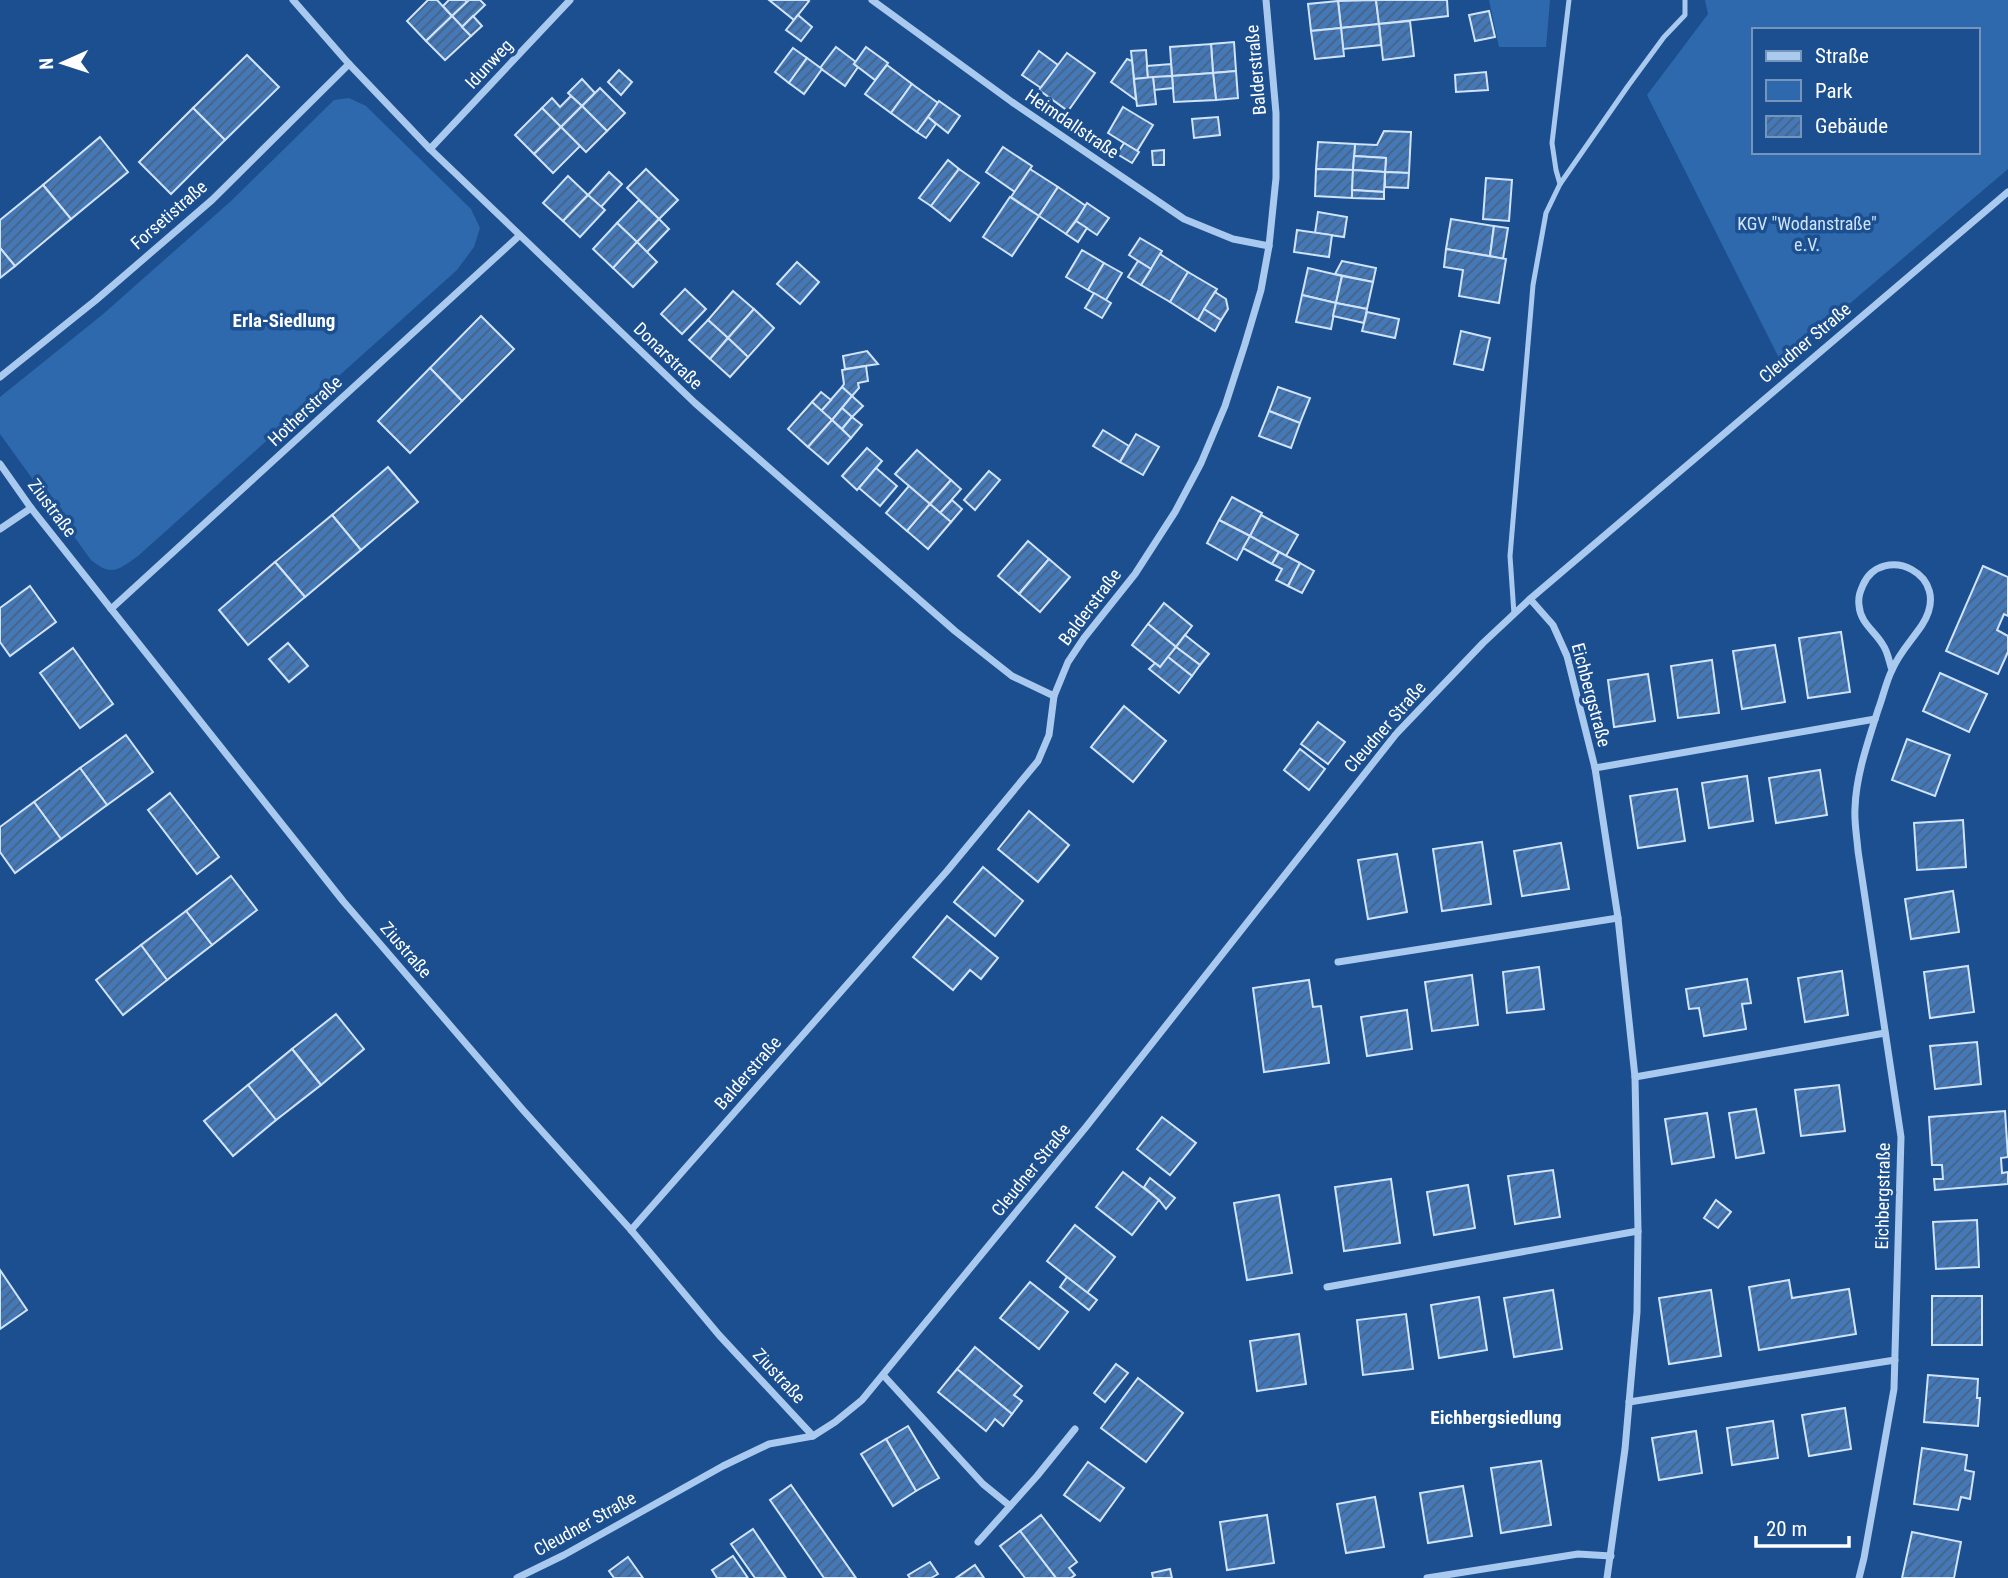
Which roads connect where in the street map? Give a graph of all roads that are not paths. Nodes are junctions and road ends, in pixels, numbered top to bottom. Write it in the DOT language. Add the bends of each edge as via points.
graph roads {
  1 [pos="293,0"];
  2 [pos="570,0"];
  3 [pos="872,0"];
  4 [pos="1265,0"];
  5 [pos="1569,0"];
  6 [pos="1685,0"];
  7 [pos="349,64"];
  8 [pos="430,149"];
  9 [pos="1560,184"];
  10 [pos="2008,192"];
  11 [pos="519,236"];
  12 [pos="1269,246"];
  13 [pos="0,377"];
  14 [pos="0,464"];
  15 [pos="31,508"];
  16 [pos="0,529"];
  17 [pos="1530,599"];
  18 [pos="111,609"];
  19 [pos="1514,614"];
  20 [pos="1892,670"];
  21 [pos="1054,696"];
  22 [pos="1875,719"];
  23 [pos="1595,768"];
  24 [pos="1618,918"];
  25 [pos="1338,962"];
  26 [pos="1885,1033"];
  27 [pos="1635,1077"];
  28 [pos="631,1230"];
  29 [pos="1638,1231"];
  30 [pos="1327,1287"];
  31 [pos="1895,1360"];
  32 [pos="884,1376"];
  33 [pos="1629,1402"];
  34 [pos="1075,1429"];
  35 [pos="813,1436"];
  36 [pos="1010,1506"];
  37 [pos="978,1542"];
  38 [pos="1611,1556"];
  39 [pos="517,1578"];
  40 [pos="1427,1578"];
  41 [pos="1607,1578"];
  42 [pos="1859,1578"];
  1 -- 7 [label="street, Donarstraße"];
  2 -- 8 [label="street, Idunweg"];
  3 -- 12 [label="street, Heimdallstraße" via="1184,219 1233,239"];
  4 -- 12 [label="street, Balderstraße" via="1276,113"];
  5 -- 9 [label="lane" via="1552,143"];
  6 -- 9 [label="lane" via="1685,15 1664,37"];
  7 -- 8 [label="street, Donarstraße"];
  7 -- 13 [label="street, Forsetistraße" via="212,200"];
  8 -- 11 [label="street, Donarstraße"];
  9 -- 19 [label="lane" via="1546,213 1533,285 1510,556"];
  10 -- 17 [label="street, Cleudner Straße"];
  11 -- 18 [label="street, Hotherstraße"];
  11 -- 21 [label="street, Donarstraße" via="695,403 956,631 1012,676"];
  12 -- 21 [label="street, Balderstraße" via="1245,344 1201,463 1142,564 1068,662"];
  14 -- 15 [label="street, Ziustraße"];
  15 -- 16 [label="street"];
  15 -- 18 [label="street, Ziustraße"];
  17 -- 19 [label="street, Cleudner Straße"];
  17 -- 23 [label="street, Eichbergstraße" via="1553,625 1567,656"];
  18 -- 28 [label="street, Ziustraße" via="343,901"];
  19 -- 32 [label="street, Cleudner Straße" via="1396,734"];
  20 -- 20 [label="street, Eichbergstraße" via="1885,647 1863,620 1858,595 1875,570 1893,565 1912,569 1925,582 1931,603"];
  20 -- 22 [label="street, Eichbergstraße"];
  21 -- 28 [label="street, Balderstraße" via="1049,735 1038,761"];
  22 -- 23 [label="street, Eichbergstraße"];
  22 -- 26 [label="street, Eichbergstraße" via="1862,760 1855,808"];
  23 -- 24 [label="street, Eichbergstraße"];
  24 -- 25 [label="street"];
  24 -- 27 [label="street, Eichbergstraße"];
  26 -- 27 [label="street"];
  26 -- 31 [label="street, Eichbergstraße" via="1901,1137"];
  27 -- 29 [label="street, Eichbergstraße"];
  28 -- 35 [label="street, Ziustraße" via="719,1335"];
  29 -- 30 [label="street"];
  29 -- 33 [label="street, Eichbergstraße"];
  31 -- 33 [label="street"];
  31 -- 42 [label="street, Eichbergstraße" via="1894,1389"];
  32 -- 35 [label="street, Cleudner Straße" via="862,1400"];
  32 -- 36 [label="street" via="983,1484"];
  33 -- 38 [label="street, Eichbergstraße"];
  34 -- 36 [label="street"];
  35 -- 39 [label="street, Cleudner Straße" via="769,1444 746,1455"];
  36 -- 37 [label="street"];
  38 -- 40 [label="street" via="1578,1554"];
  38 -- 41 [label="street, Eichbergstraße"];
}
